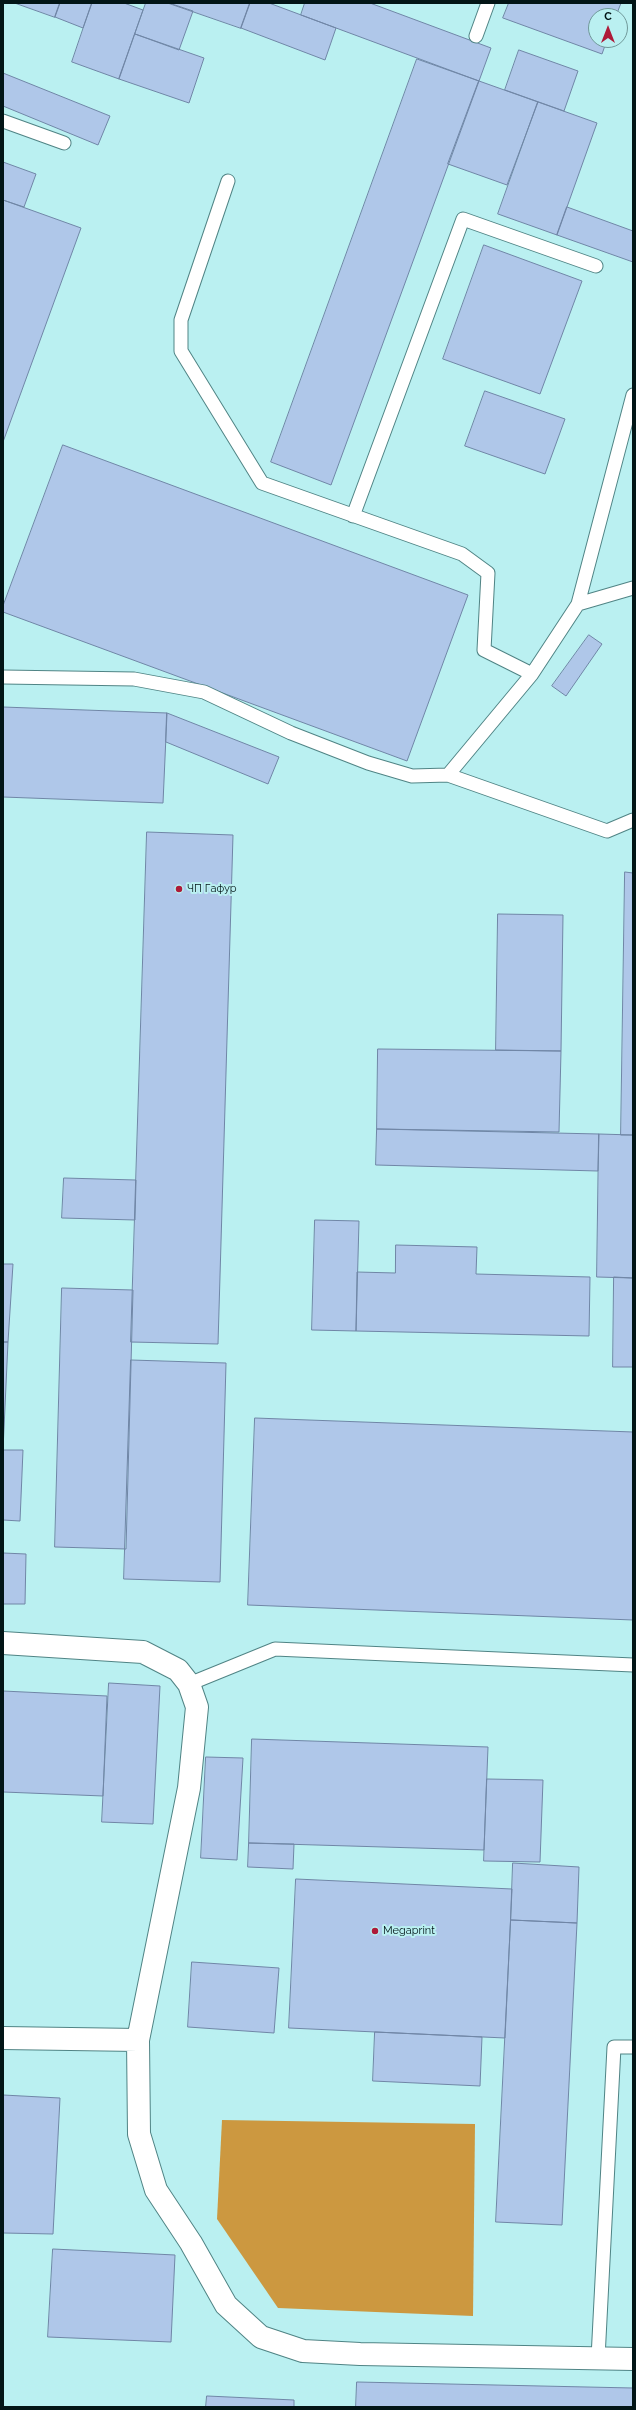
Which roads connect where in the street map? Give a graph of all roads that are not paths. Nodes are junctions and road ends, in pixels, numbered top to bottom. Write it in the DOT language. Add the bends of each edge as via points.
graph roads {
  1 [pos="488,3"];
  2 [pos="476,36"];
  3 [pos="3,121"];
  4 [pos="64,144"];
  5 [pos="228,181"];
  6 [pos="596,266"];
  7 [pos="633,395"];
  8 [pos="353,516"];
  9 [pos="633,588"];
  10 [pos="578,604"];
  11 [pos="532,674"];
  12 [pos="3,677"];
  13 [pos="448,775"];
  14 [pos="633,820"];
  15 [pos="3,1643"];
  16 [pos="633,1664"];
  17 [pos="190,1684"];
  18 [pos="3,2038"];
  19 [pos="138,2040"];
  20 [pos="633,2047"];
  21 [pos="598,2358"];
  22 [pos="633,2359"];
  1 -- 2 [label="lane"];
  3 -- 4 [label="lane"];
  5 -- 8 [label="lane" via="181,320 181,351 262,483"];
  6 -- 8 [label="lane" via="463,219"];
  7 -- 10 [label="lane"];
  8 -- 11 [label="lane" via="462,554 488,573 484,650"];
  9 -- 10 [label="lane"];
  10 -- 11 [label="lane"];
  11 -- 13 [label="lane"];
  12 -- 13 [label="lane" via="134,679 204,692 291,733 368,764 412,776"];
  13 -- 14 [label="lane" via="607,831"];
  15 -- 17 [label="street" via="143,1652 178,1670"];
  16 -- 17 [label="lane" via="275,1649"];
  17 -- 19 [label="street" via="198,1707 189,1788"];
  18 -- 19 [label="street"];
  19 -- 21 [label="street" via="139,2134 156,2190 226,2305 261,2337 310,2351"];
  20 -- 21 [label="lane" via="614,2047"];
  21 -- 22 [label="street"];
}
